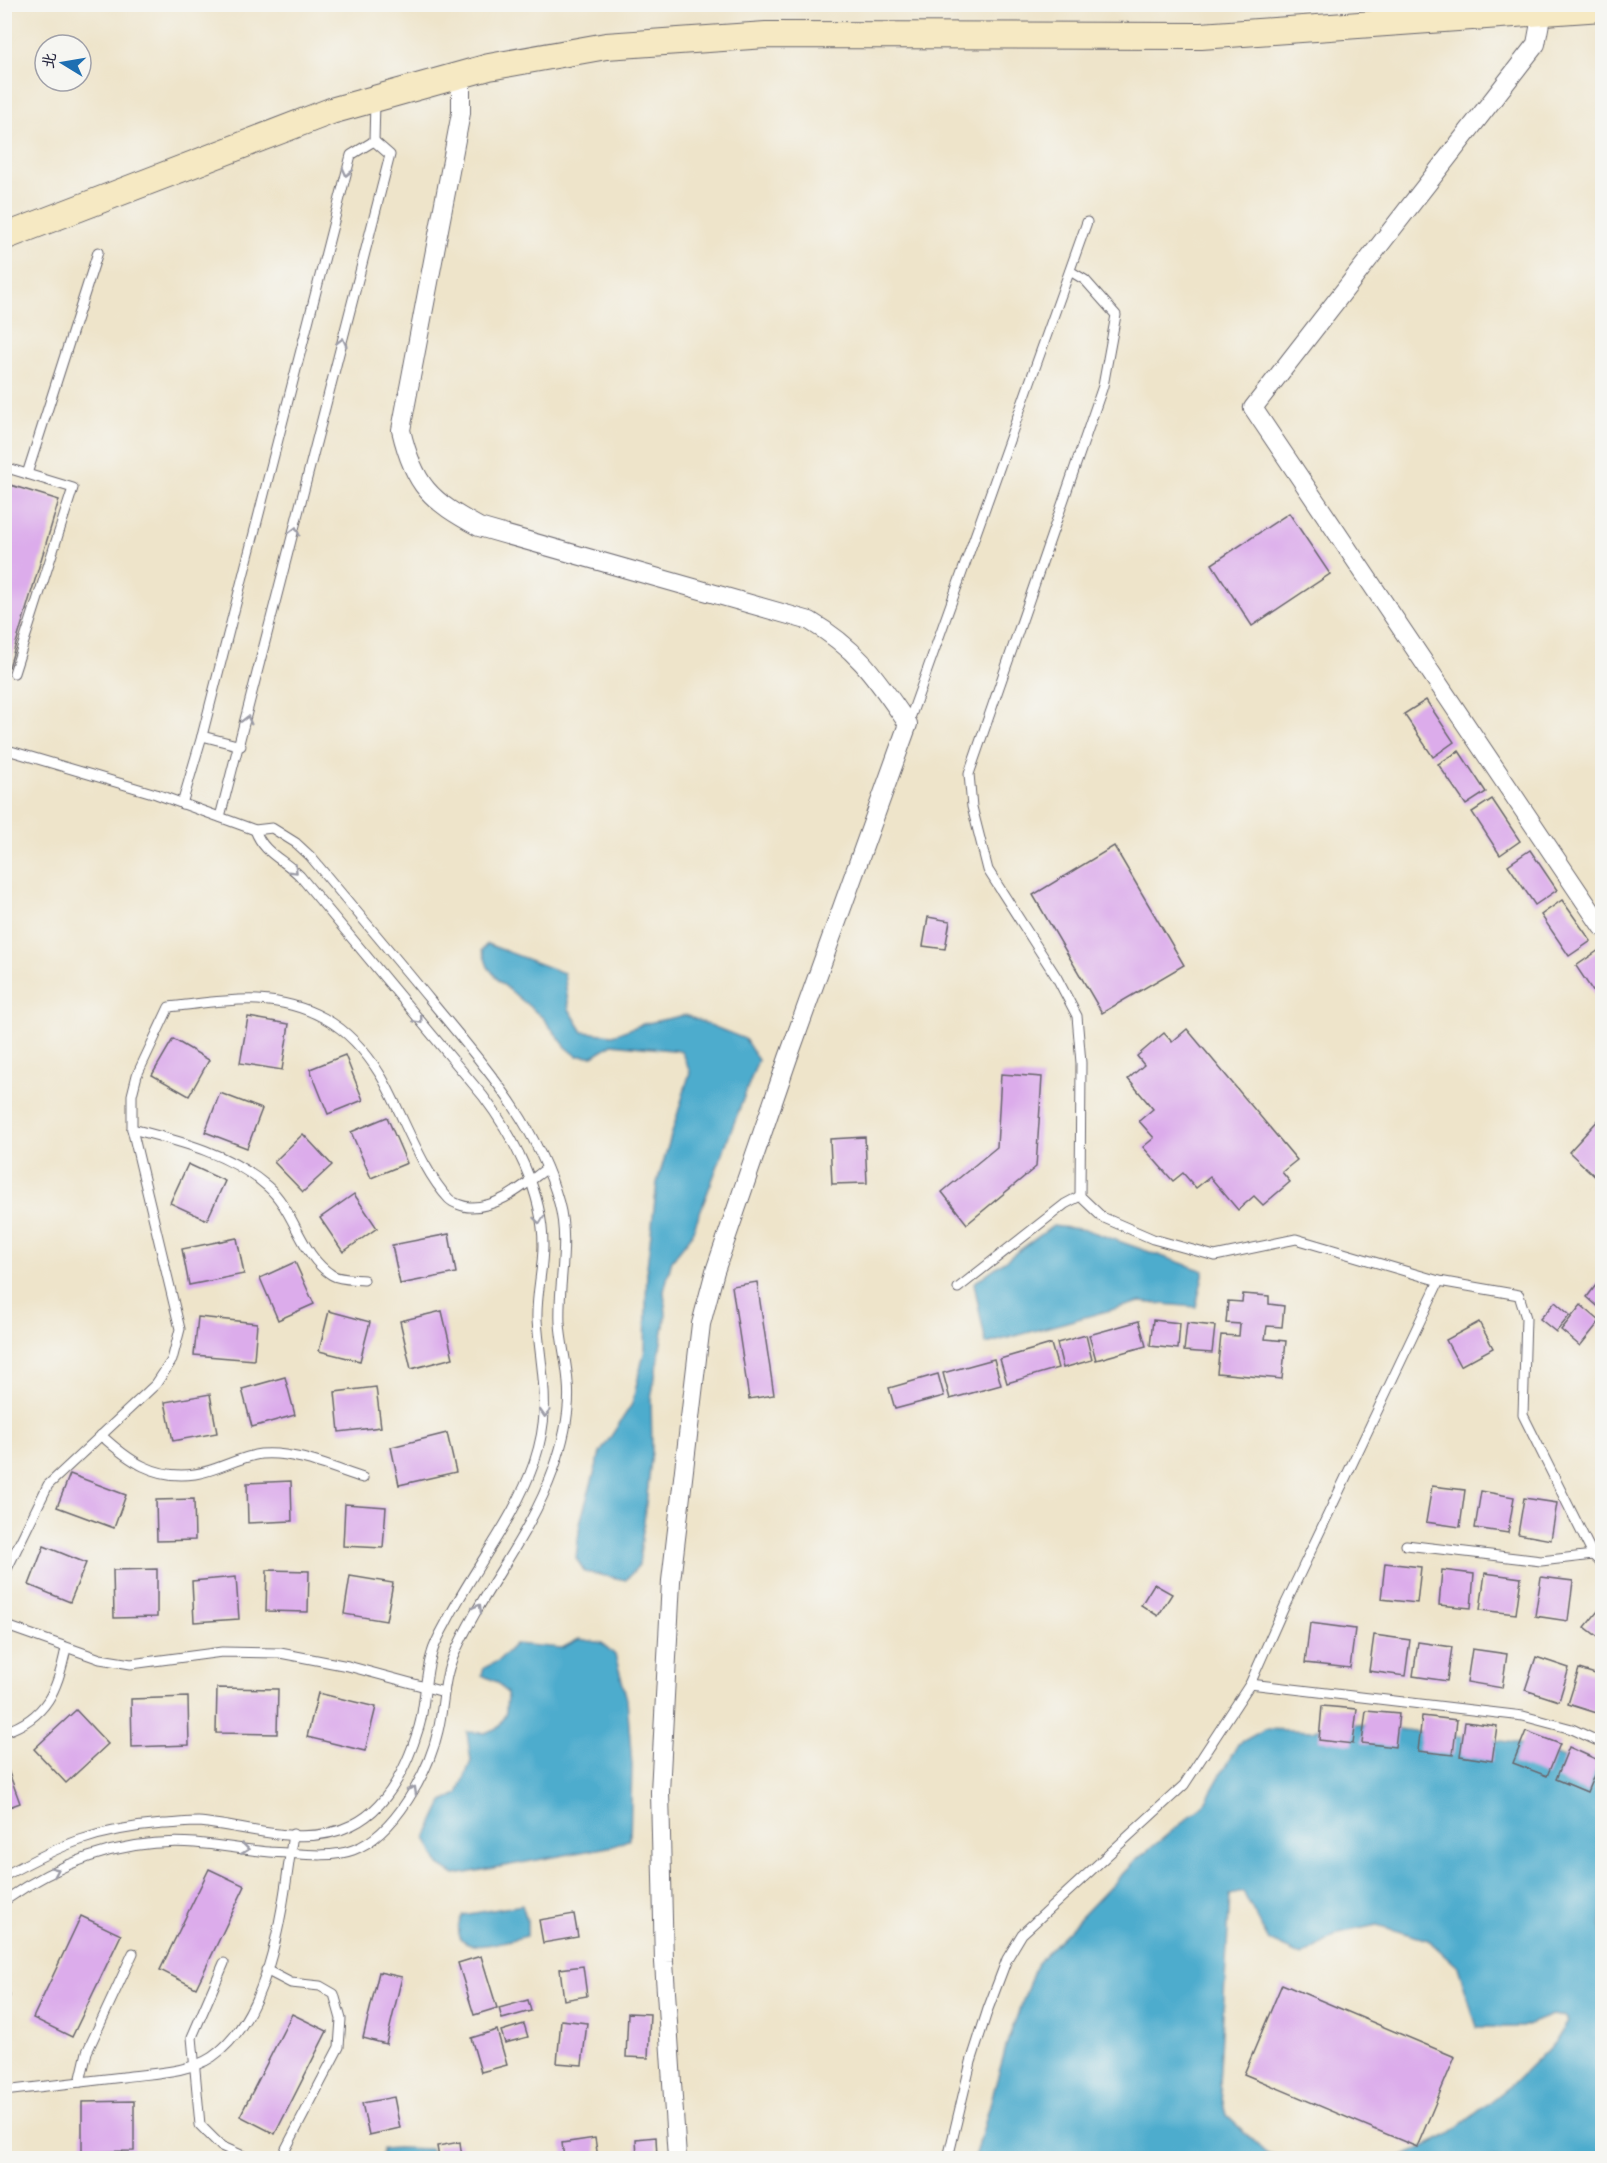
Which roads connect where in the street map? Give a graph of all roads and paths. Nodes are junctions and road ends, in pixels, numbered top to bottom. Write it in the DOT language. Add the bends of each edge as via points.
graph roads {
  1 [pos="1602,8"];
  2 [pos="1542,12"];
  3 [pos="461,75"];
  4 [pos="375,99"];
  5 [pos="374,141"];
  6 [pos="1087,222"];
  7 [pos="4,237"];
  8 [pos="98,252"];
  9 [pos="1070,271"];
  10 [pos="4,467"];
  11 [pos="27,474"];
  12 [pos="14,673"];
  13 [pos="908,724"];
  14 [pos="202,736"];
  15 [pos="241,746"];
  16 [pos="4,749"];
  17 [pos="182,804"];
  18 [pos="220,817"];
  19 [pos="255,830"];
  20 [pos="1602,927"];
  21 [pos="132,1129"];
  22 [pos="546,1169"];
  23 [pos="528,1182"];
  24 [pos="1080,1196"];
  25 [pos="364,1280"];
  26 [pos="1439,1281"];
  27 [pos="958,1288"];
  28 [pos="101,1435"];
  29 [pos="363,1478"];
  30 [pos="1406,1545"];
  31 [pos="1593,1555"];
  32 [pos="1602,1564"];
  33 [pos="4,1575"];
  34 [pos="4,1626"];
  35 [pos="66,1648"];
  36 [pos="1250,1684"];
  37 [pos="426,1687"];
  38 [pos="444,1692"];
  39 [pos="4,1732"];
  40 [pos="1602,1743"];
  41 [pos="293,1834"];
  42 [pos="290,1853"];
  43 [pos="4,1876"];
  44 [pos="4,1901"];
  45 [pos="133,1953"];
  46 [pos="224,1963"];
  47 [pos="266,1970"];
  48 [pos="195,2065"];
  49 [pos="80,2082"];
  50 [pos="4,2091"];
  51 [pos="248,2158"];
  52 [pos="281,2158"];
  53 [pos="677,2158"];
  54 [pos="948,2158"];
  1 -- 2 [label="main road"];
  2 -- 3 [label="main road" via="1201,36 766,35 606,45"];
  2 -- 20 [label="street" via="1536,44 1252,408"];
  3 -- 4 [label="main road"];
  3 -- 13 [label="street" via="460,113 401,430 407,454 425,491 445,508 479,527 810,621 840,639 871,670"];
  4 -- 5 [label="lane"];
  4 -- 7 [label="main road" via="331,111"];
  5 -- 14 [label="lane, one-way" via="351,155"];
  15 -- 5 [label="lane, one-way" via="390,155"];
  6 -- 9 [label="lane"];
  8 -- 11 [label="lane"];
  9 -- 13 [label="lane"];
  9 -- 24 [label="lane" via="1085,280 1116,315 1103,386 969,774 972,807 988,870 1077,1016 1081,1063"];
  10 -- 11 [label="lane"];
  11 -- 12 [label="lane" via="73,488"];
  13 -- 53 [label="street" via="769,1114 715,1271 701,1324 671,1581 660,1792 664,1962"];
  14 -- 15 [label="lane"];
  14 -- 17 [label="lane"];
  15 -- 18 [label="lane"];
  16 -- 17 [label="lane"];
  17 -- 18 [label="lane"];
  18 -- 19 [label="lane"];
  19 -- 22 [label="lane" via="272,828 310,856 500,1088 522,1119"];
  19 -- 23 [label="lane, one-way" via="261,846 300,876 483,1096 503,1123"];
  21 -- 23 [label="lane" via="132,1095 137,1075 169,1007 255,998 287,1004 325,1018 356,1042 380,1075 435,1179 451,1201 469,1207 491,1204"];
  21 -- 25 [label="lane" via="191,1144 242,1168 268,1187 310,1253 333,1276"];
  21 -- 28 [label="lane" via="180,1329 172,1360 156,1384"];
  22 -- 23 [label="lane"];
  38 -- 22 [label="lane, one-way" via="451,1660 471,1620 533,1518 567,1425 569,1384 560,1335 559,1299 566,1243 559,1202"];
  23 -- 37 [label="lane, one-way" via="538,1209 543,1245 536,1297 546,1384 545,1421 533,1465 512,1510 432,1652"];
  24 -- 26 [label="lane" via="1102,1217 1153,1239 1215,1256 1296,1239"];
  24 -- 27 [label="lane"];
  26 -- 31 [label="lane" via="1519,1295 1526,1318 1523,1415"];
  26 -- 36 [label="lane"];
  28 -- 29 [label="lane" via="131,1462 158,1473 194,1474 261,1454 305,1459"];
  28 -- 33 [label="lane" via="48,1485"];
  30 -- 31 [label="lane" via="1541,1561"];
  31 -- 32 [label="lane"];
  34 -- 35 [label="lane"];
  35 -- 37 [label="lane" via="131,1664 222,1652 280,1653"];
  35 -- 39 [label="lane" via="61,1676 50,1700 26,1725"];
  36 -- 40 [label="lane" via="1523,1716 1572,1729"];
  36 -- 54 [label="lane" via="1184,1785 1022,1934 1007,1959 988,2009"];
  37 -- 38 [label="lane"];
  37 -- 41 [label="lane" via="419,1726 404,1766 369,1815 321,1836"];
  42 -- 38 [label="lane, one-way" via="320,1855 354,1850 403,1808 424,1772 438,1732"];
  41 -- 42 [label="lane"];
  41 -- 43 [label="lane" via="196,1822 127,1827 82,1837"];
  44 -- 42 [label="lane, one-way" via="46,1875 129,1845 193,1843"];
  42 -- 47 [label="lane" via="281,1913"];
  45 -- 49 [label="lane" via="87,2052"];
  46 -- 48 [label="lane" via="192,2037"];
  47 -- 48 [label="lane" via="252,2007 235,2035 211,2058"];
  47 -- 52 [label="lane" via="291,1983 320,1986 334,1994 341,2019 339,2047"];
  48 -- 49 [label="lane"];
  48 -- 51 [label="lane" via="200,2125 221,2146"];
  49 -- 50 [label="lane"];
}
